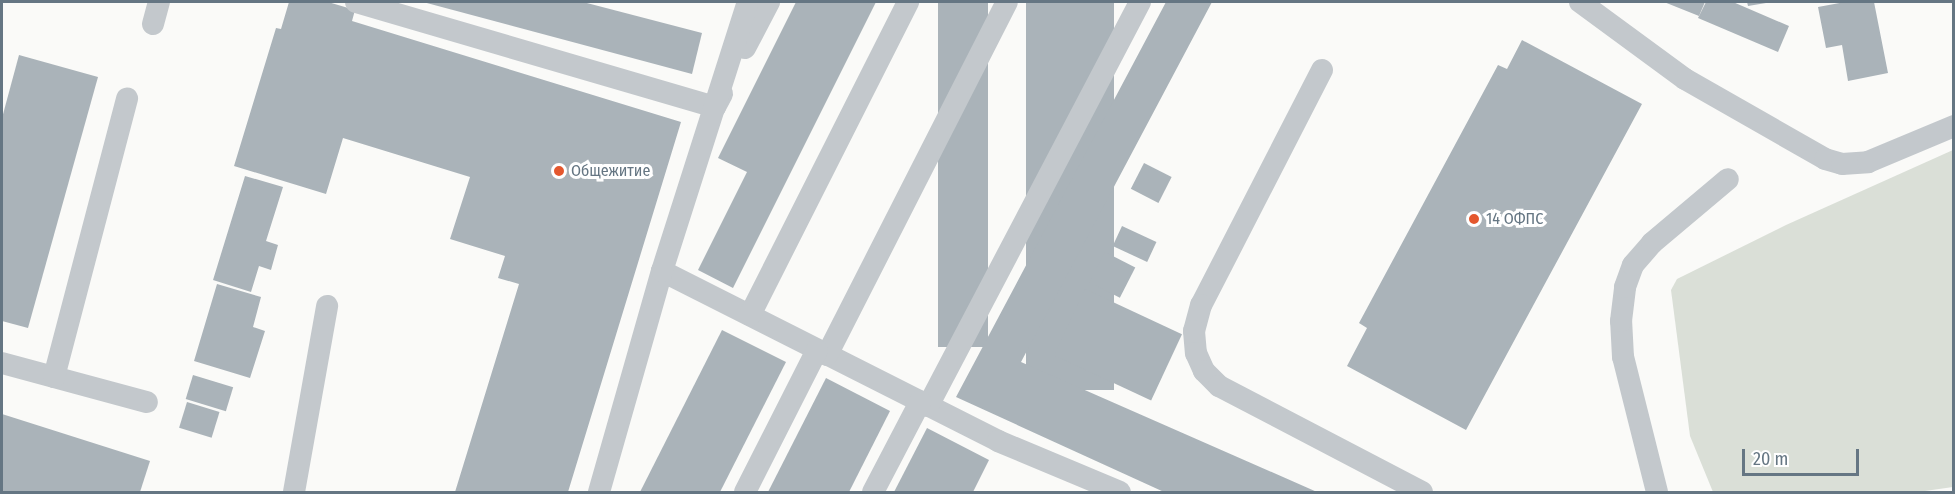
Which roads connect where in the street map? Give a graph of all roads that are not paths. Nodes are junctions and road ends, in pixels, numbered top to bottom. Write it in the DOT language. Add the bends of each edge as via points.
graph roads {
  1 [pos="159,2"];
  2 [pos="356,2"];
  3 [pos="748,2"];
  4 [pos="769,2"];
  5 [pos="908,2"];
  6 [pos="1007,2"];
  7 [pos="1140,2"];
  8 [pos="1580,2"];
  9 [pos="153,24"];
  10 [pos="1322,70"];
  11 [pos="127,98"];
  12 [pos="715,107"];
  13 [pos="1953,126"];
  14 [pos="1728,179"];
  15 [pos="662,271"];
  16 [pos="327,306"];
  17 [pos="750,315"];
  18 [pos="822,352"];
  19 [pos="2,363"];
  20 [pos="54,377"];
  21 [pos="147,402"];
  22 [pos="924,404"];
  23 [pos="294,492"];
  24 [pos="599,492"];
  25 [pos="745,492"];
  26 [pos="873,492"];
  27 [pos="1120,492"];
  28 [pos="1422,492"];
  29 [pos="1657,492"];
  1 -- 9 [label="lane"];
  2 -- 12 [label="lane"];
  3 -- 12 [label="lane"];
  4 -- 12 [label="lane"];
  5 -- 17 [label="lane"];
  6 -- 18 [label="lane"];
  7 -- 22 [label="lane"];
  8 -- 13 [label="lane" via="1685,79 1824,159 1842,164 1868,162"];
  10 -- 28 [label="lane" via="1201,305 1194,331 1196,353 1204,371 1219,386"];
  11 -- 20 [label="lane"];
  12 -- 15 [label="lane"];
  14 -- 29 [label="lane" via="1652,243 1633,265 1625,287 1621,321 1623,357"];
  15 -- 17 [label="lane"];
  15 -- 24 [label="lane"];
  16 -- 23 [label="lane"];
  17 -- 18 [label="lane"];
  18 -- 22 [label="lane"];
  18 -- 25 [label="lane"];
  19 -- 20 [label="lane"];
  20 -- 21 [label="lane"];
  22 -- 26 [label="lane"];
  22 -- 27 [label="lane" via="998,441"];
}
